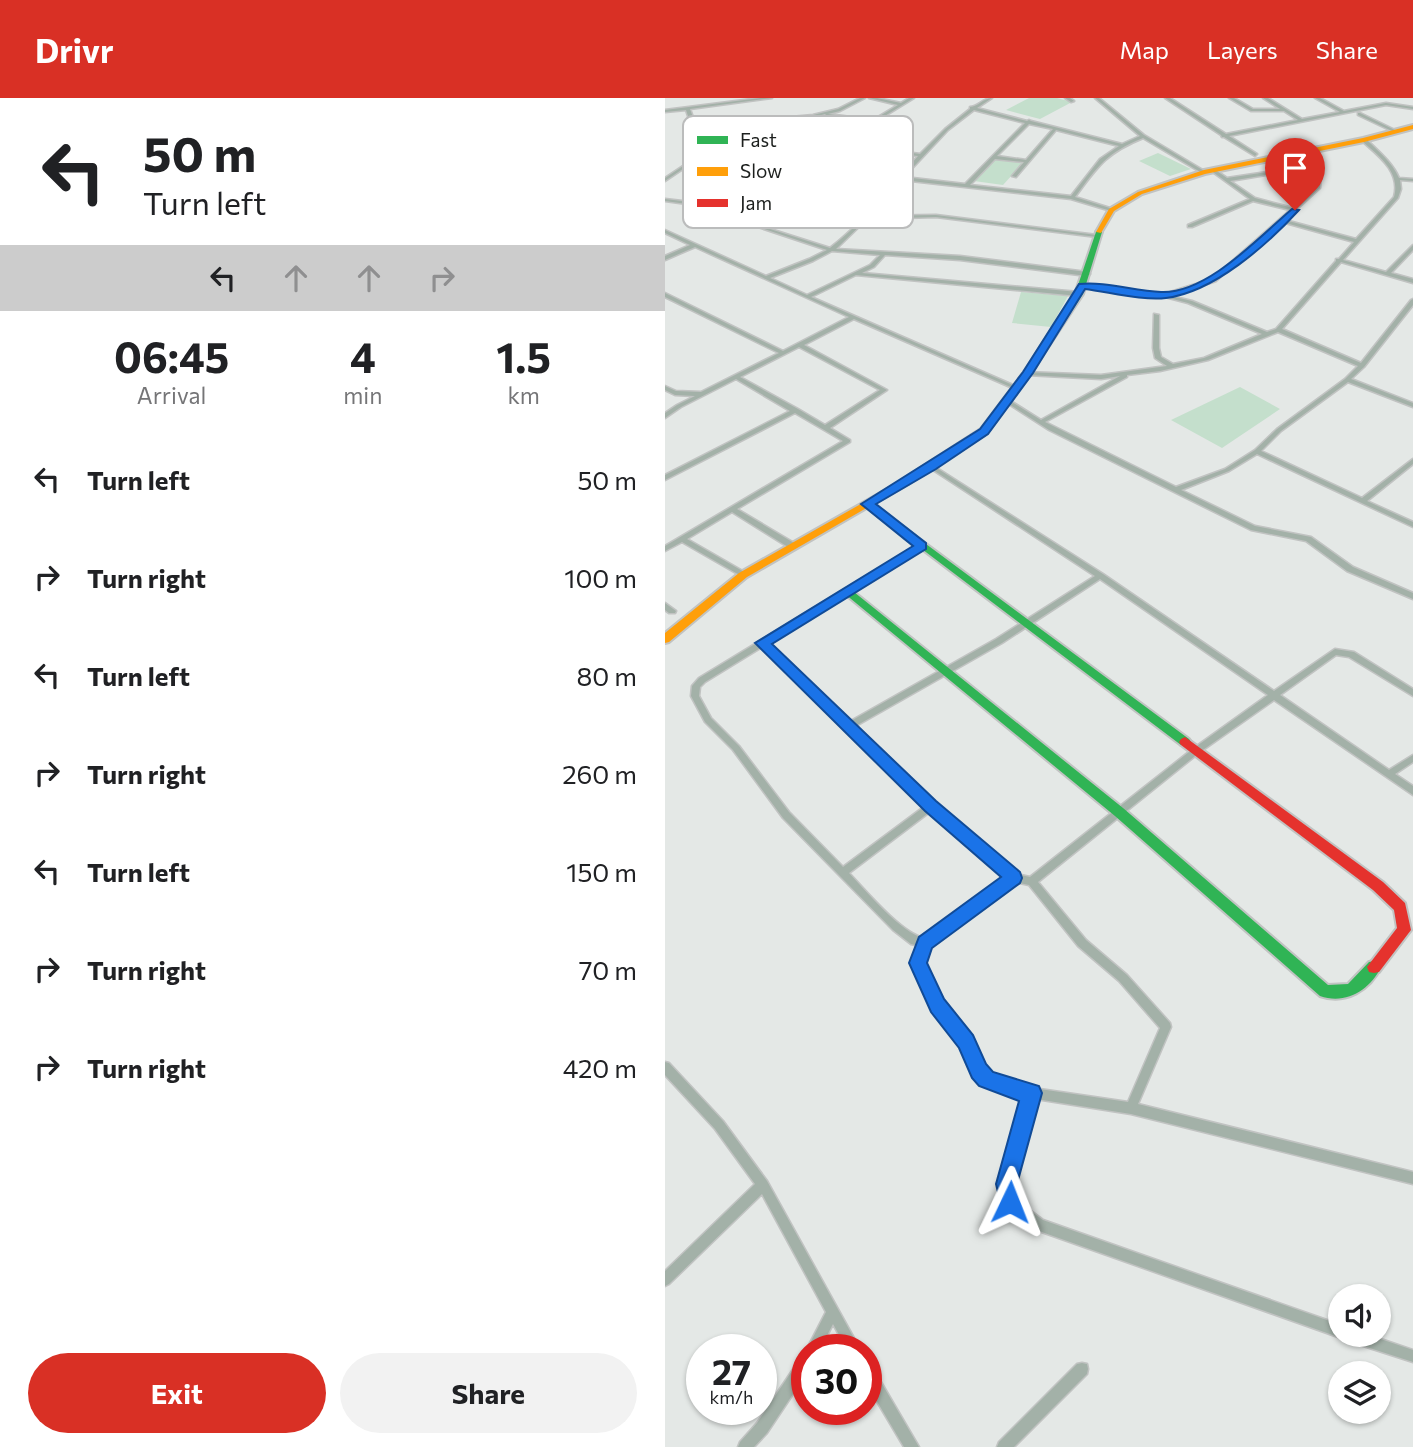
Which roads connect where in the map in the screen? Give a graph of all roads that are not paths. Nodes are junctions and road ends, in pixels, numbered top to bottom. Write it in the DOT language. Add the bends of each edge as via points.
graph roads {
  1 [pos="770,98"];
  2 [pos="863,98"];
  3 [pos="871,98"];
  4 [pos="912,98"];
  5 [pos="991,98"];
  6 [pos="1097,98"];
  7 [pos="1167,98"];
  8 [pos="1231,98"];
  9 [pos="1265,98"];
  10 [pos="1317,98"];
  11 [pos="899,104"];
  12 [pos="688,108"];
  13 [pos="971,108"];
  14 [pos="1413,108"];
  15 [pos="1283,110"];
  16 [pos="665,111"];
  17 [pos="1342,111"];
  18 [pos="1359,114"];
  19 [pos="822,115"];
  20 [pos="690,116"];
  21 [pos="813,116"];
  22 [pos="830,116"];
  23 [pos="881,116"];
  24 [pos="1301,120"];
  25 [pos="1029,121"];
  26 [pos="1413,127"];
  27 [pos="1056,128"];
  28 [pos="1397,132"];
  29 [pos="1143,136"];
  30 [pos="1223,136"];
  31 [pos="1364,140"];
  32 [pos="1121,145"];
  33 [pos="1295,153"];
  34 [pos="913,154"];
  35 [pos="921,155"];
  36 [pos="1255,155"];
  37 [pos="993,157"];
  38 [pos="1027,161"];
  39 [pos="913,163"];
  40 [pos="1313,166"];
  41 [pos="683,168"];
  42 [pos="1208,171"];
  43 [pos="1014,176"];
  44 [pos="1398,179"];
  45 [pos="665,180"];
  46 [pos="913,180"];
  47 [pos="1225,180"];
  48 [pos="1413,180"];
  49 [pos="966,186"];
  50 [pos="1072,198"];
  51 [pos="1253,199"];
  52 [pos="665,200"];
  53 [pos="683,202"];
  54 [pos="1111,210"];
  55 [pos="1295,210"];
  56 [pos="913,217"];
  57 [pos="1283,221"];
  58 [pos="1190,226"];
  59 [pos="762,228"];
  60 [pos="856,228"];
  61 [pos="665,231"];
  62 [pos="1097,236"];
  63 [pos="1357,241"];
  64 [pos="694,245"];
  65 [pos="1413,247"];
  66 [pos="832,250"];
  67 [pos="883,254"];
  68 [pos="665,258"];
  69 [pos="1338,260"];
  70 [pos="857,274"];
  71 [pos="1387,274"];
  72 [pos="765,278"];
  73 [pos="1413,281"];
  74 [pos="1083,285"];
  75 [pos="1191,288"];
  76 [pos="665,295"];
  77 [pos="1164,296"];
  78 [pos="807,297"];
  79 [pos="1413,300"];
  80 [pos="1190,302"];
  81 [pos="1409,313"];
  82 [pos="1156,315"];
  83 [pos="854,317"];
  84 [pos="1278,330"];
  85 [pos="1268,335"];
  86 [pos="800,345"];
  87 [pos="783,353"];
  88 [pos="1174,366"];
  89 [pos="1362,366"];
  90 [pos="1027,373"];
  91 [pos="1126,374"];
  92 [pos="736,377"];
  93 [pos="1347,380"];
  94 [pos="665,388"];
  95 [pos="1017,388"];
  96 [pos="674,393"];
  97 [pos="703,394"];
  98 [pos="1007,401"];
  99 [pos="1413,405"];
  100 [pos="679,406"];
  101 [pos="796,411"];
  102 [pos="665,416"];
  103 [pos="1041,422"];
  104 [pos="827,427"];
  105 [pos="1257,451"];
  106 [pos="1413,461"];
  107 [pos="932,467"];
  108 [pos="666,477"];
  109 [pos="1190,486"];
  110 [pos="1175,489"];
  111 [pos="1191,498"];
  112 [pos="1362,501"];
  113 [pos="868,504"];
  114 [pos="733,510"];
  115 [pos="1413,525"];
  116 [pos="682,539"];
  117 [pos="792,545"];
  118 [pos="922,546"];
  119 [pos="665,549"];
  120 [pos="743,575"];
  121 [pos="1100,576"];
  122 [pos="849,593"];
  123 [pos="1413,596"];
  124 [pos="1025,624"];
  125 [pos="665,639"];
  126 [pos="762,643"];
  127 [pos="945,673"];
  128 [pos="1413,693"];
  129 [pos="1276,694"];
  130 [pos="847,727"];
  131 [pos="1197,750"];
  132 [pos="1413,758"];
  133 [pos="1389,774"];
  134 [pos="1413,791"];
  135 [pos="931,806"];
  136 [pos="1119,812"];
  137 [pos="842,873"];
  138 [pos="1014,878"];
  139 [pos="1032,881"];
  140 [pos="925,943"];
  141 [pos="667,1076"];
  142 [pos="1032,1093"];
  143 [pos="1131,1108"];
  144 [pos="1413,1178"];
  145 [pos="763,1185"];
  146 [pos="665,1280"];
  147 [pos="833,1312"];
  148 [pos="1328,1327"];
  149 [pos="821,1334"];
  150 [pos="845,1334"];
  151 [pos="1385,1347"];
  152 [pos="1413,1356"];
  153 [pos="1082,1369"];
  154 [pos="791,1385"];
  155 [pos="882,1397"];
  156 [pos="745,1447"];
  157 [pos="912,1447"];
  158 [pos="1004,1447"];
  1 -- 12 [label="street"];
  2 -- 19 [label="street"];
  3 -- 11 [label="street"];
  4 -- 11 [label="street"];
  5 -- 13 [label="street"];
  6 -- 29 [label="street"];
  7 -- 30 [label="street"];
  8 -- 15 [label="street" via="1252,110"];
  9 -- 15 [label="street"];
  10 -- 17 [label="street"];
  11 -- 23 [label="street"];
  12 -- 16 [label="street"];
  12 -- 20 [label="street"];
  13 -- 25 [label="street"];
  13 -- 35 [label="street"];
  14 -- 17 [label="street" via="1386,104"];
  15 -- 24 [label="street"];
  17 -- 24 [label="street"];
  18 -- 28 [label="street"];
  19 -- 21 [label="street"];
  19 -- 22 [label="street"];
  24 -- 30 [label="street"];
  25 -- 27 [label="street"];
  25 -- 37 [label="street"];
  26 -- 28 [label="street"];
  27 -- 32 [label="street"];
  27 -- 38 [label="street"];
  28 -- 31 [label="street"];
  29 -- 32 [label="street"];
  29 -- 42 [label="street"];
  30 -- 36 [label="street"];
  31 -- 33 [label="street"];
  31 -- 44 [label="street"];
  32 -- 50 [label="street" via="1103,156"];
  33 -- 40 [label="street"];
  33 -- 42 [label="street"];
  34 -- 35 [label="street"];
  35 -- 39 [label="street"];
  37 -- 38 [label="street"];
  37 -- 49 [label="street"];
  38 -- 43 [label="street"];
  40 -- 47 [label="street"];
  40 -- 55 [label="street" via="1321,179 1318,188"];
  41 -- 45 [label="street"];
  42 -- 47 [label="street"];
  42 -- 54 [label="street" via="1152,188"];
  44 -- 48 [label="street"];
  44 -- 63 [label="street" via="1396,198"];
  46 -- 49 [label="street"];
  47 -- 51 [label="street"];
  49 -- 50 [label="street"];
  50 -- 54 [label="street"];
  51 -- 55 [label="street"];
  51 -- 58 [label="street"];
  52 -- 53 [label="street"];
  54 -- 62 [label="street"];
  55 -- 57 [label="street"];
  56 -- 62 [label="street"];
  57 -- 63 [label="street"];
  57 -- 75 [label="street" via="1221,275"];
  59 -- 66 [label="street"];
  60 -- 66 [label="street"];
  61 -- 64 [label="street"];
  62 -- 74 [label="street"];
  63 -- 69 [label="street"];
  64 -- 68 [label="street"];
  64 -- 72 [label="street"];
  65 -- 71 [label="street"];
  66 -- 67 [label="street"];
  66 -- 72 [label="street"];
  67 -- 70 [label="street"];
  67 -- 74 [label="street" via="960,258"];
  69 -- 71 [label="street"];
  69 -- 84 [label="street"];
  70 -- 74 [label="street"];
  70 -- 78 [label="street"];
  71 -- 73 [label="street"];
  72 -- 78 [label="street"];
  74 -- 77 [label="street"];
  74 -- 90 [label="street"];
  75 -- 77 [label="street"];
  75 -- 80 [label="street"];
  76 -- 87 [label="street"];
  77 -- 80 [label="street"];
  78 -- 83 [label="street"];
  79 -- 81 [label="street"];
  80 -- 85 [label="street"];
  81 -- 89 [label="street"];
  82 -- 88 [label="street" via="1158,358"];
  83 -- 86 [label="street"];
  83 -- 95 [label="street"];
  84 -- 85 [label="street"];
  84 -- 89 [label="street"];
  85 -- 88 [label="street"];
  86 -- 87 [label="street"];
  86 -- 104 [label="street" via="884,390"];
  87 -- 92 [label="street"];
  88 -- 91 [label="street"];
  89 -- 93 [label="street"];
  90 -- 91 [label="street"];
  90 -- 95 [label="street"];
  91 -- 103 [label="street"];
  92 -- 97 [label="street"];
  92 -- 101 [label="street"];
  93 -- 99 [label="street"];
  93 -- 105 [label="street"];
  94 -- 96 [label="street"];
  95 -- 98 [label="street"];
  96 -- 97 [label="street"];
  96 -- 100 [label="street"];
  97 -- 100 [label="street"];
  98 -- 103 [label="street"];
  98 -- 107 [label="street" via="984,431"];
  100 -- 102 [label="street"];
  101 -- 104 [label="street"];
  101 -- 108 [label="street"];
  103 -- 110 [label="street"];
  104 -- 114 [label="street" via="848,440"];
  105 -- 109 [label="street"];
  105 -- 112 [label="street"];
  106 -- 112 [label="street"];
  107 -- 113 [label="street"];
  107 -- 121 [label="street"];
  109 -- 110 [label="street"];
  109 -- 111 [label="street"];
  110 -- 111 [label="street"];
  111 -- 123 [label="street" via="1253,528 1308,539 1350,569"];
  112 -- 115 [label="street"];
  113 -- 117 [label="street"];
  113 -- 118 [label="street"];
  114 -- 116 [label="street"];
  114 -- 117 [label="street"];
  116 -- 119 [label="street"];
  116 -- 120 [label="street"];
  117 -- 120 [label="street"];
  118 -- 122 [label="street"];
  118 -- 124 [label="street"];
  120 -- 125 [label="street"];
  121 -- 124 [label="street"];
  121 -- 129 [label="street"];
  122 -- 126 [label="street"];
  122 -- 127 [label="street"];
  124 -- 127 [label="street"];
  124 -- 131 [label="street"];
  126 -- 130 [label="street"];
  126 -- 137 [label="street" via="702,680 695,696 708,720 736,748 786,815"];
  127 -- 130 [label="street"];
  127 -- 136 [label="street"];
  128 -- 129 [label="street" via="1342,651"];
  129 -- 131 [label="street"];
  129 -- 133 [label="street"];
  130 -- 135 [label="street"];
  131 -- 136 [label="street"];
  131 -- 136 [label="street" via="1400,907 1405,930 1356,988 1341,994 1325,991"];
  132 -- 133 [label="street"];
  133 -- 134 [label="street"];
  135 -- 137 [label="street"];
  135 -- 138 [label="street"];
  136 -- 139 [label="street"];
  137 -- 140 [label="street" via="896,927"];
  138 -- 139 [label="street"];
  138 -- 140 [label="street"];
  139 -- 143 [label="street" via="1082,943 1123,978 1166,1027"];
  140 -- 142 [label="street" via="918,963 937,1005 966,1041 979,1071 996,1084"];
  141 -- 145 [label="street" via="719,1125"];
  142 -- 143 [label="street"];
  142 -- 148 [label="street" via="1006,1184 1010,1202 1039,1225"];
  143 -- 144 [label="street"];
  145 -- 146 [label="street"];
  145 -- 147 [label="street"];
  147 -- 149 [label="street"];
  147 -- 150 [label="street"];
  151 -- 152 [label="street"];
  153 -- 158 [label="street"];
  154 -- 156 [label="street"];
  155 -- 157 [label="street"];
}
